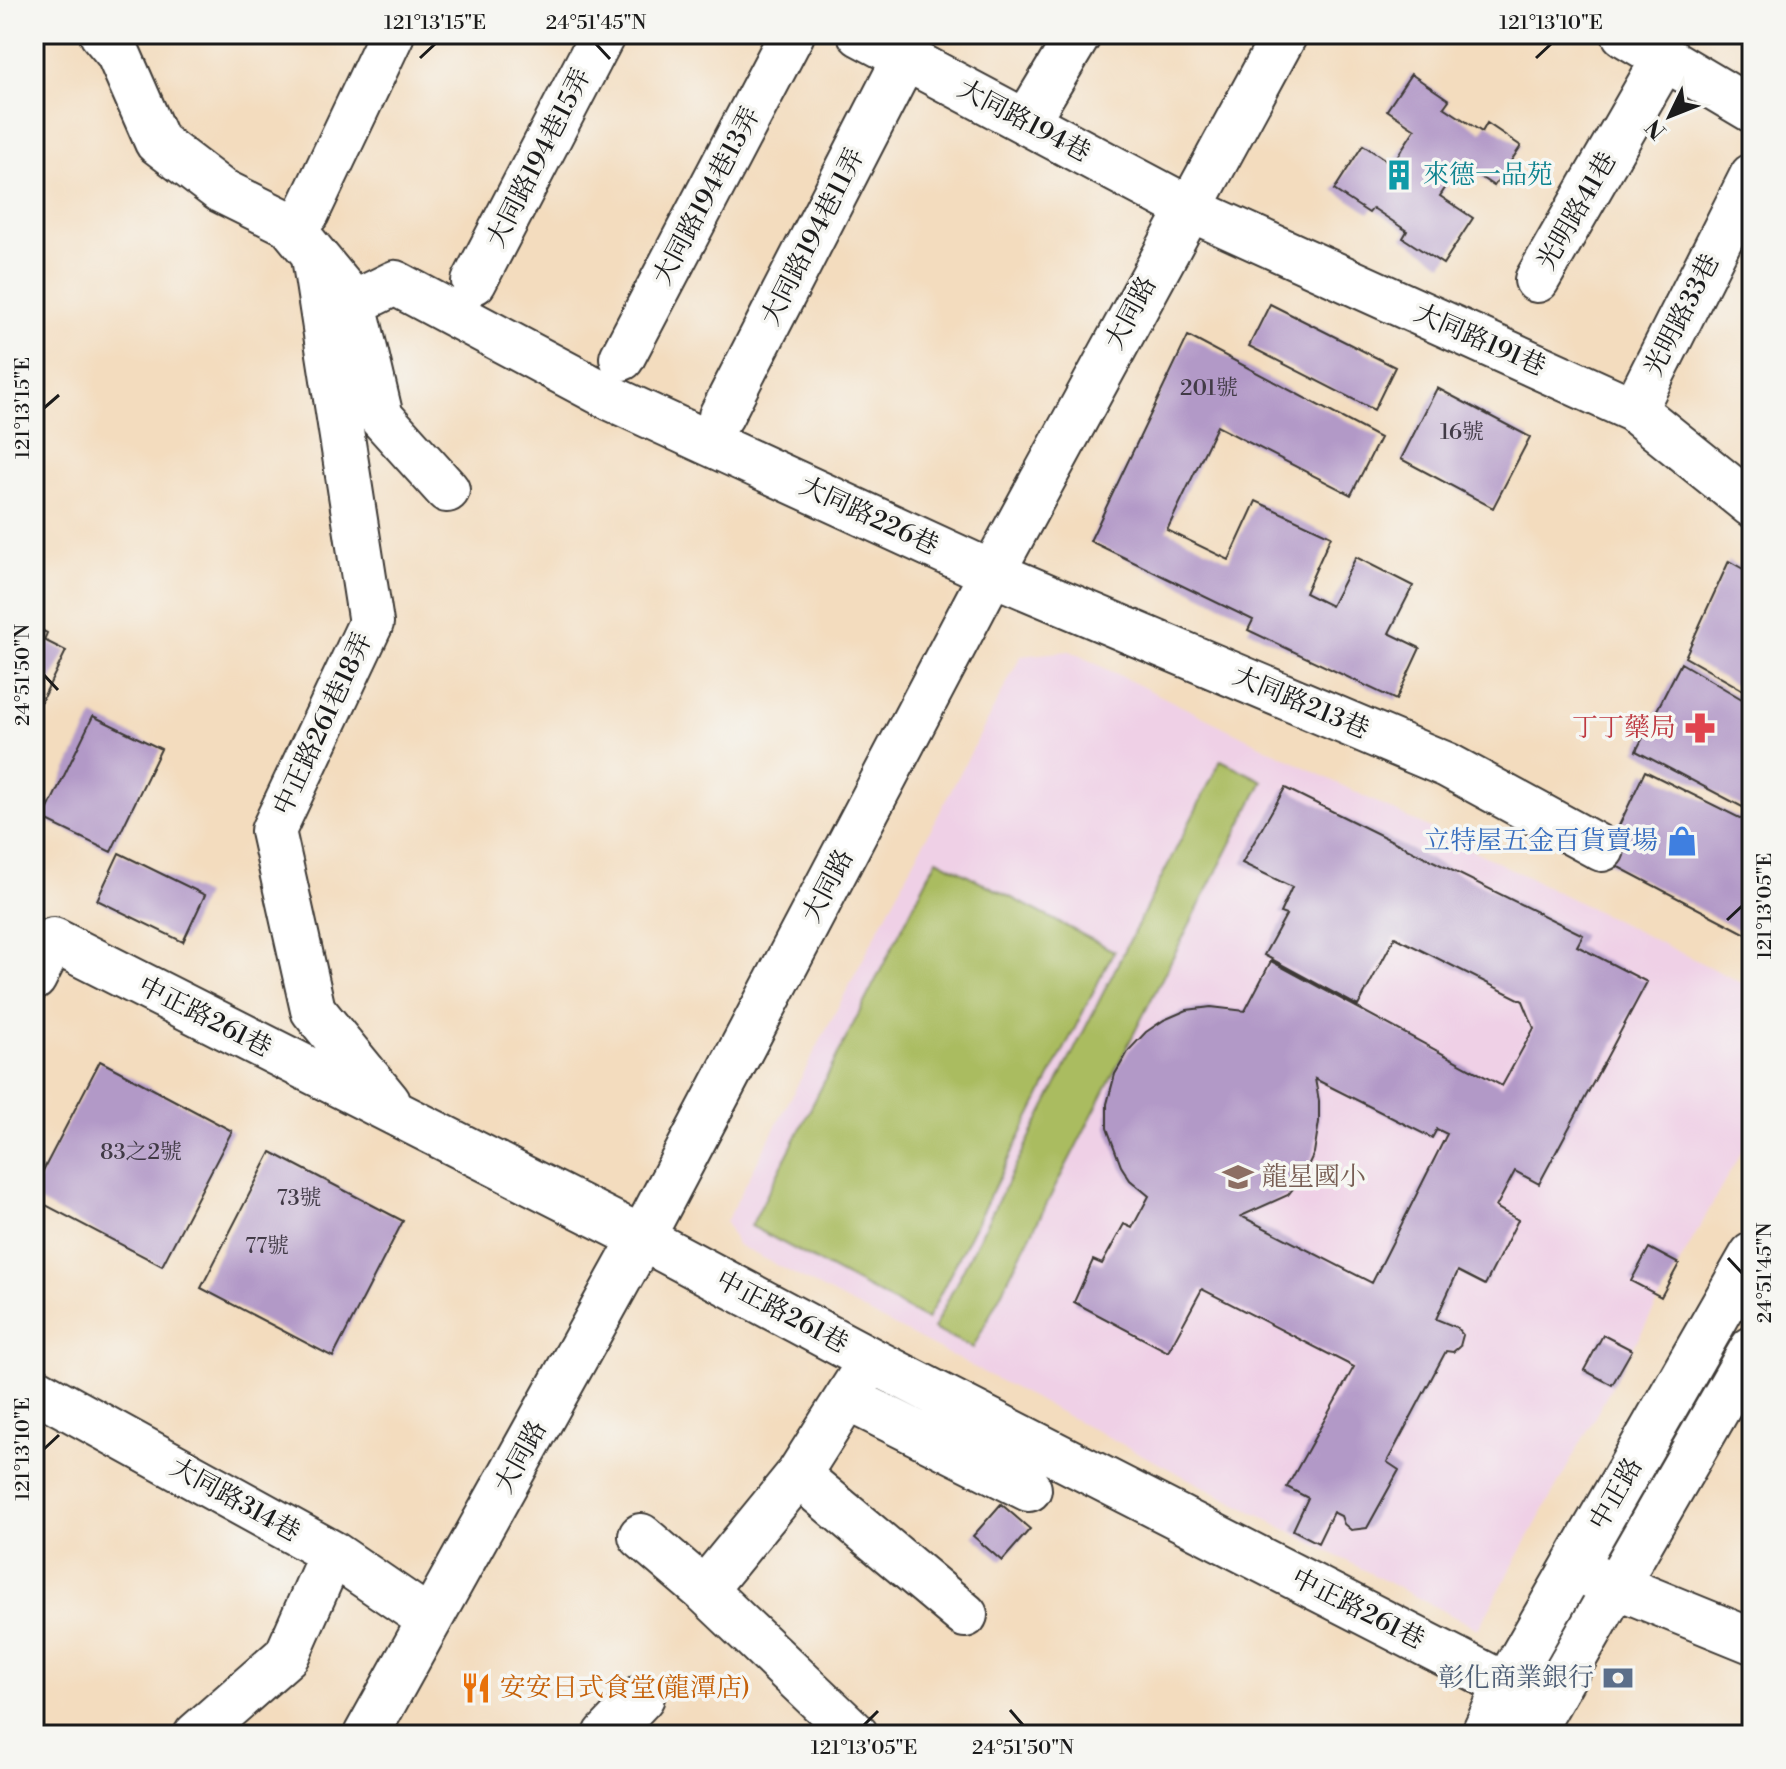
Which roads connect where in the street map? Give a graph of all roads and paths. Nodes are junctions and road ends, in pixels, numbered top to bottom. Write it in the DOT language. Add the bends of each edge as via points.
graph roads {
  1 [pos="102,34"];
  2 [pos="392,34"];
  3 [pos="603,34"];
  4 [pos="792,34"];
  5 [pos="1079,34"];
  6 [pos="1285,34"];
  7 [pos="1624,34"];
  8 [pos="876,41"];
  9 [pos="1664,59"];
  10 [pos="1752,110"];
  11 [pos="1026,122"];
  12 [pos="1752,176"];
  13 [pos="1188,208"];
  14 [pos="310,234"];
  15 [pos="1537,280"];
  16 [pos="474,282"];
  17 [pos="354,303"];
  18 [pos="622,358"];
  19 [pos="1634,410"];
  20 [pos="721,416"];
  21 [pos="447,490"];
  22 [pos="1752,505"];
  23 [pos="992,573"];
  24 [pos="1602,849"];
  25 [pos="34,978"];
  26 [pos="398,1115"];
  27 [pos="642,1238"];
  28 [pos="1752,1255"];
  29 [pos="1752,1349"];
  30 [pos="871,1360"];
  31 [pos="34,1389"];
  32 [pos="847,1398"];
  33 [pos="798,1475"];
  34 [pos="1029,1489"];
  35 [pos="641,1536"];
  36 [pos="332,1553"];
  37 [pos="1574,1569"];
  38 [pos="1616,1586"];
  39 [pos="704,1590"];
  40 [pos="965,1615"];
  41 [pos="430,1620"];
  42 [pos="1752,1641"];
  43 [pos="1506,1685"];
  44 [pos="642,1697"];
  45 [pos="1538,1720"];
  46 [pos="196,1735"];
  47 [pos="366,1735"];
  48 [pos="606,1735"];
  49 [pos="856,1735"];
  50 [pos="1483,1735"];
  1 -- 14 [label="street" via="118,53 157,142 220,190"];
  2 -- 14 [label="street"];
  3 -- 16 [label="street, 大同路194巷15弄"];
  4 -- 18 [label="street, 大同路194巷13弄"];
  5 -- 11 [label="street"];
  6 -- 13 [label="street, 大同路"];
  7 -- 9 [label="street"];
  8 -- 11 [label="street, 大同路194巷"];
  8 -- 20 [label="street, 大同路194巷11弄"];
  9 -- 10 [label="street"];
  9 -- 15 [label="street, 光明路41巷"];
  11 -- 13 [label="street, 大同路194巷"];
  12 -- 19 [label="street, 光明路33巷"];
  13 -- 19 [label="street, 大同路191巷"];
  13 -- 23 [label="street, 大同路"];
  14 -- 17 [label="street"];
  14 -- 26 [label="street, 中正路261巷18弄" via="371,623 273,831 313,1010"];
  17 -- 21 [label="street" via="381,417"];
  17 -- 23 [label="street, 大同路226巷" via="395,283 613,399"];
  19 -- 22 [label="street, 大同路191巷"];
  23 -- 24 [label="street, 大同路213巷" via="1447,765"];
  23 -- 27 [label="street, 大同路"];
  25 -- 26 [label="street, 中正路261巷" via="53,940"];
  26 -- 27 [label="street, 中正路261巷"];
  27 -- 30 [label="street, 中正路261巷"];
  27 -- 41 [label="street, 大同路"];
  28 -- 37 [label="street, 中正路"];
  29 -- 38 [label="street, 中正路"];
  30 -- 32 [label="street"];
  30 -- 43 [label="street, 中正路261巷"];
  31 -- 36 [label="street, 大同路314巷"];
  32 -- 33 [label="street"];
  32 -- 34 [label="street"];
  33 -- 39 [label="street"];
  33 -- 40 [label="street"];
  35 -- 39 [label="street"];
  36 -- 41 [label="street, 大同路314巷"];
  36 -- 46 [label="street" via="287,1655"];
  37 -- 38 [label="street"];
  37 -- 43 [label="street, 中正路"];
  38 -- 42 [label="street"];
  38 -- 45 [label="street, 中正路"];
  39 -- 49 [label="street"];
  41 -- 47 [label="street, 大同路"];
  43 -- 45 [label="street, 中正路261巷"];
  43 -- 50 [label="street, 中正路"];
  44 -- 48 [label="street"];
}
